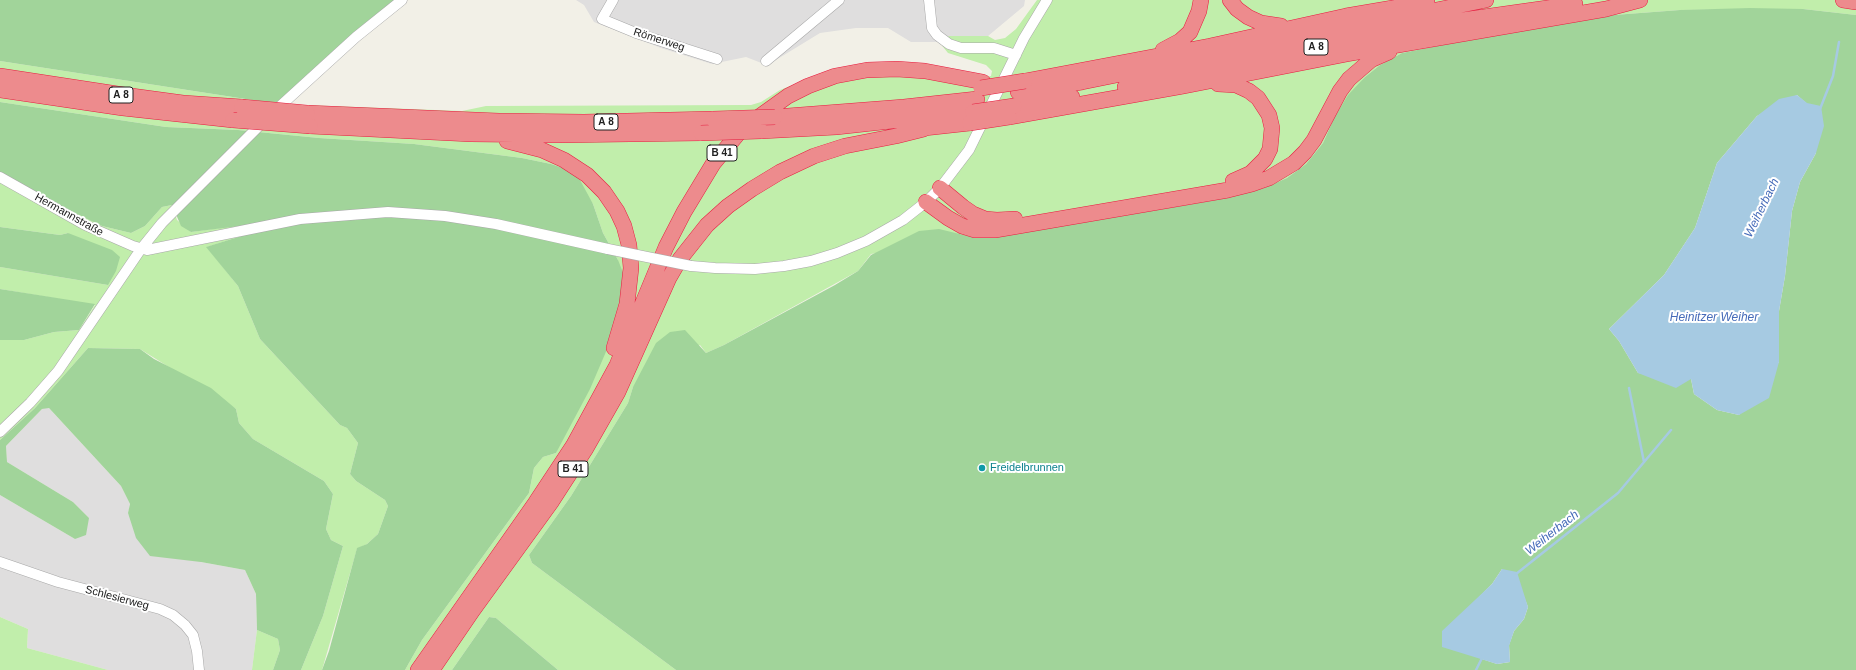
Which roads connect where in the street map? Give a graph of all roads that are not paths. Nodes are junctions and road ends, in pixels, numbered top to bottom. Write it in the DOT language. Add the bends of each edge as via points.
graph roads {
  1 [pos="402,0"];
  2 [pos="613,0"];
  3 [pos="839,0"];
  4 [pos="929,0"];
  5 [pos="1048,0"];
  6 [pos="1201,0"];
  7 [pos="1230,0"];
  8 [pos="1483,0"];
  9 [pos="1621,0"];
  10 [pos="1640,0"];
  11 [pos="1843,0"];
  12 [pos="1856,2"];
  13 [pos="1294,26"];
  14 [pos="1427,39"];
  15 [pos="1016,55"];
  16 [pos="717,59"];
  17 [pos="766,61"];
  18 [pos="1125,61"];
  19 [pos="0,76"];
  20 [pos="1183,86"];
  21 [pos="0,90"];
  22 [pos="1016,99"];
  23 [pos="977,101"];
  24 [pos="308,119"];
  25 [pos="924,129"];
  26 [pos="787,130"];
  27 [pos="471,134"];
  28 [pos="0,177"];
  29 [pos="940,188"];
  30 [pos="926,202"];
  31 [pos="141,249"];
  32 [pos="594,410"];
  33 [pos="0,432"];
  34 [pos="0,562"];
  35 [pos="199,670"];
  36 [pos="418,670"];
  37 [pos="432,670"];
  1 -- 31 [label="street" via="356,37 266,119 162,223"];
  2 -- 16 [label="street, Römerweg" via="602,19"];
  3 -- 17 [label="street"];
  4 -- 15 [label="street" via="932,28 949,44 961,48 994,48"];
  5 -- 15 [label="street" via="1032,23"];
  6 -- 18 [label="highway" via="1196,22 1180,41 1168,48"];
  7 -- 13 [label="highway" via="1242,13 1261,23"];
  8 -- 13 [label="highway" via="1423,2"];
  8 -- 22 [label="highway, A 8" via="1090,80"];
  9 -- 22 [label="highway, A 8" via="1543,7 1456,21 1083,95"];
  10 -- 14 [label="highway"];
  11 -- 12 [label="highway"];
  13 -- 18 [label="highway" via="1210,46"];
  14 -- 20 [label="highway"];
  14 -- 30 [label="highway" via="1384,53 1358,70 1340,91 1305,152 1284,171 1252,184 995,230 975,230 962,226"];
  15 -- 29 [label="street" via="969,150"];
  18 -- 22 [label="highway"];
  19 -- 24 [label="highway, A 8, bridge"];
  20 -- 22 [label="highway"];
  20 -- 29 [label="highway" via="1236,85 1258,98 1269,115 1272,139 1265,159 1251,173 1240,180 1226,183 1011,220 986,219 973,214"];
  21 -- 24 [label="highway, A 8, bridge" via="123,108 233,120"];
  22 -- 23 [label="highway, A 8, bridge"];
  22 -- 23 [label="highway, bridge"];
  23 -- 24 [label="highway, A 8, bridge" via="834,113 712,119 584,122"];
  23 -- 25 [label="highway"];
  23 -- 26 [label="highway, A 8" via="881,122"];
  23 -- 32 [label="highway, B 41" via="925,71 897,68 867,70 835,76 808,86 788,96 742,129 713,164 684,212 666,247 617,365"];
  24 -- 27 [label="highway, A 8"];
  25 -- 26 [label="highway" via="850,134"];
  25 -- 37 [label="highway, B 41" via="845,146 814,156 752,189 728,206 707,226 684,254 669,278 618,392 585,450 552,501"];
  26 -- 27 [label="highway, A 8, bridge" via="558,135"];
  27 -- 32 [label="highway" via="487,140 525,145 564,160 587,175 604,192 624,226 631,268 627,304"];
  28 -- 31 [label="street, Hermannstraße" via="85,225"];
  29 -- 30 [label="street"];
  30 -- 31 [label="street, bridge" via="903,220 837,253 811,261 755,269 691,266 496,224 444,216 388,212 300,219 163,248"];
  31 -- 33 [label="street" via="69,357 45,388"];
  32 -- 36 [label="highway, B 41" via="557,472"];
  34 -- 35 [label="street, Schlesierweg" via="58,582 160,609 173,615 193,634 198,651"];
}
